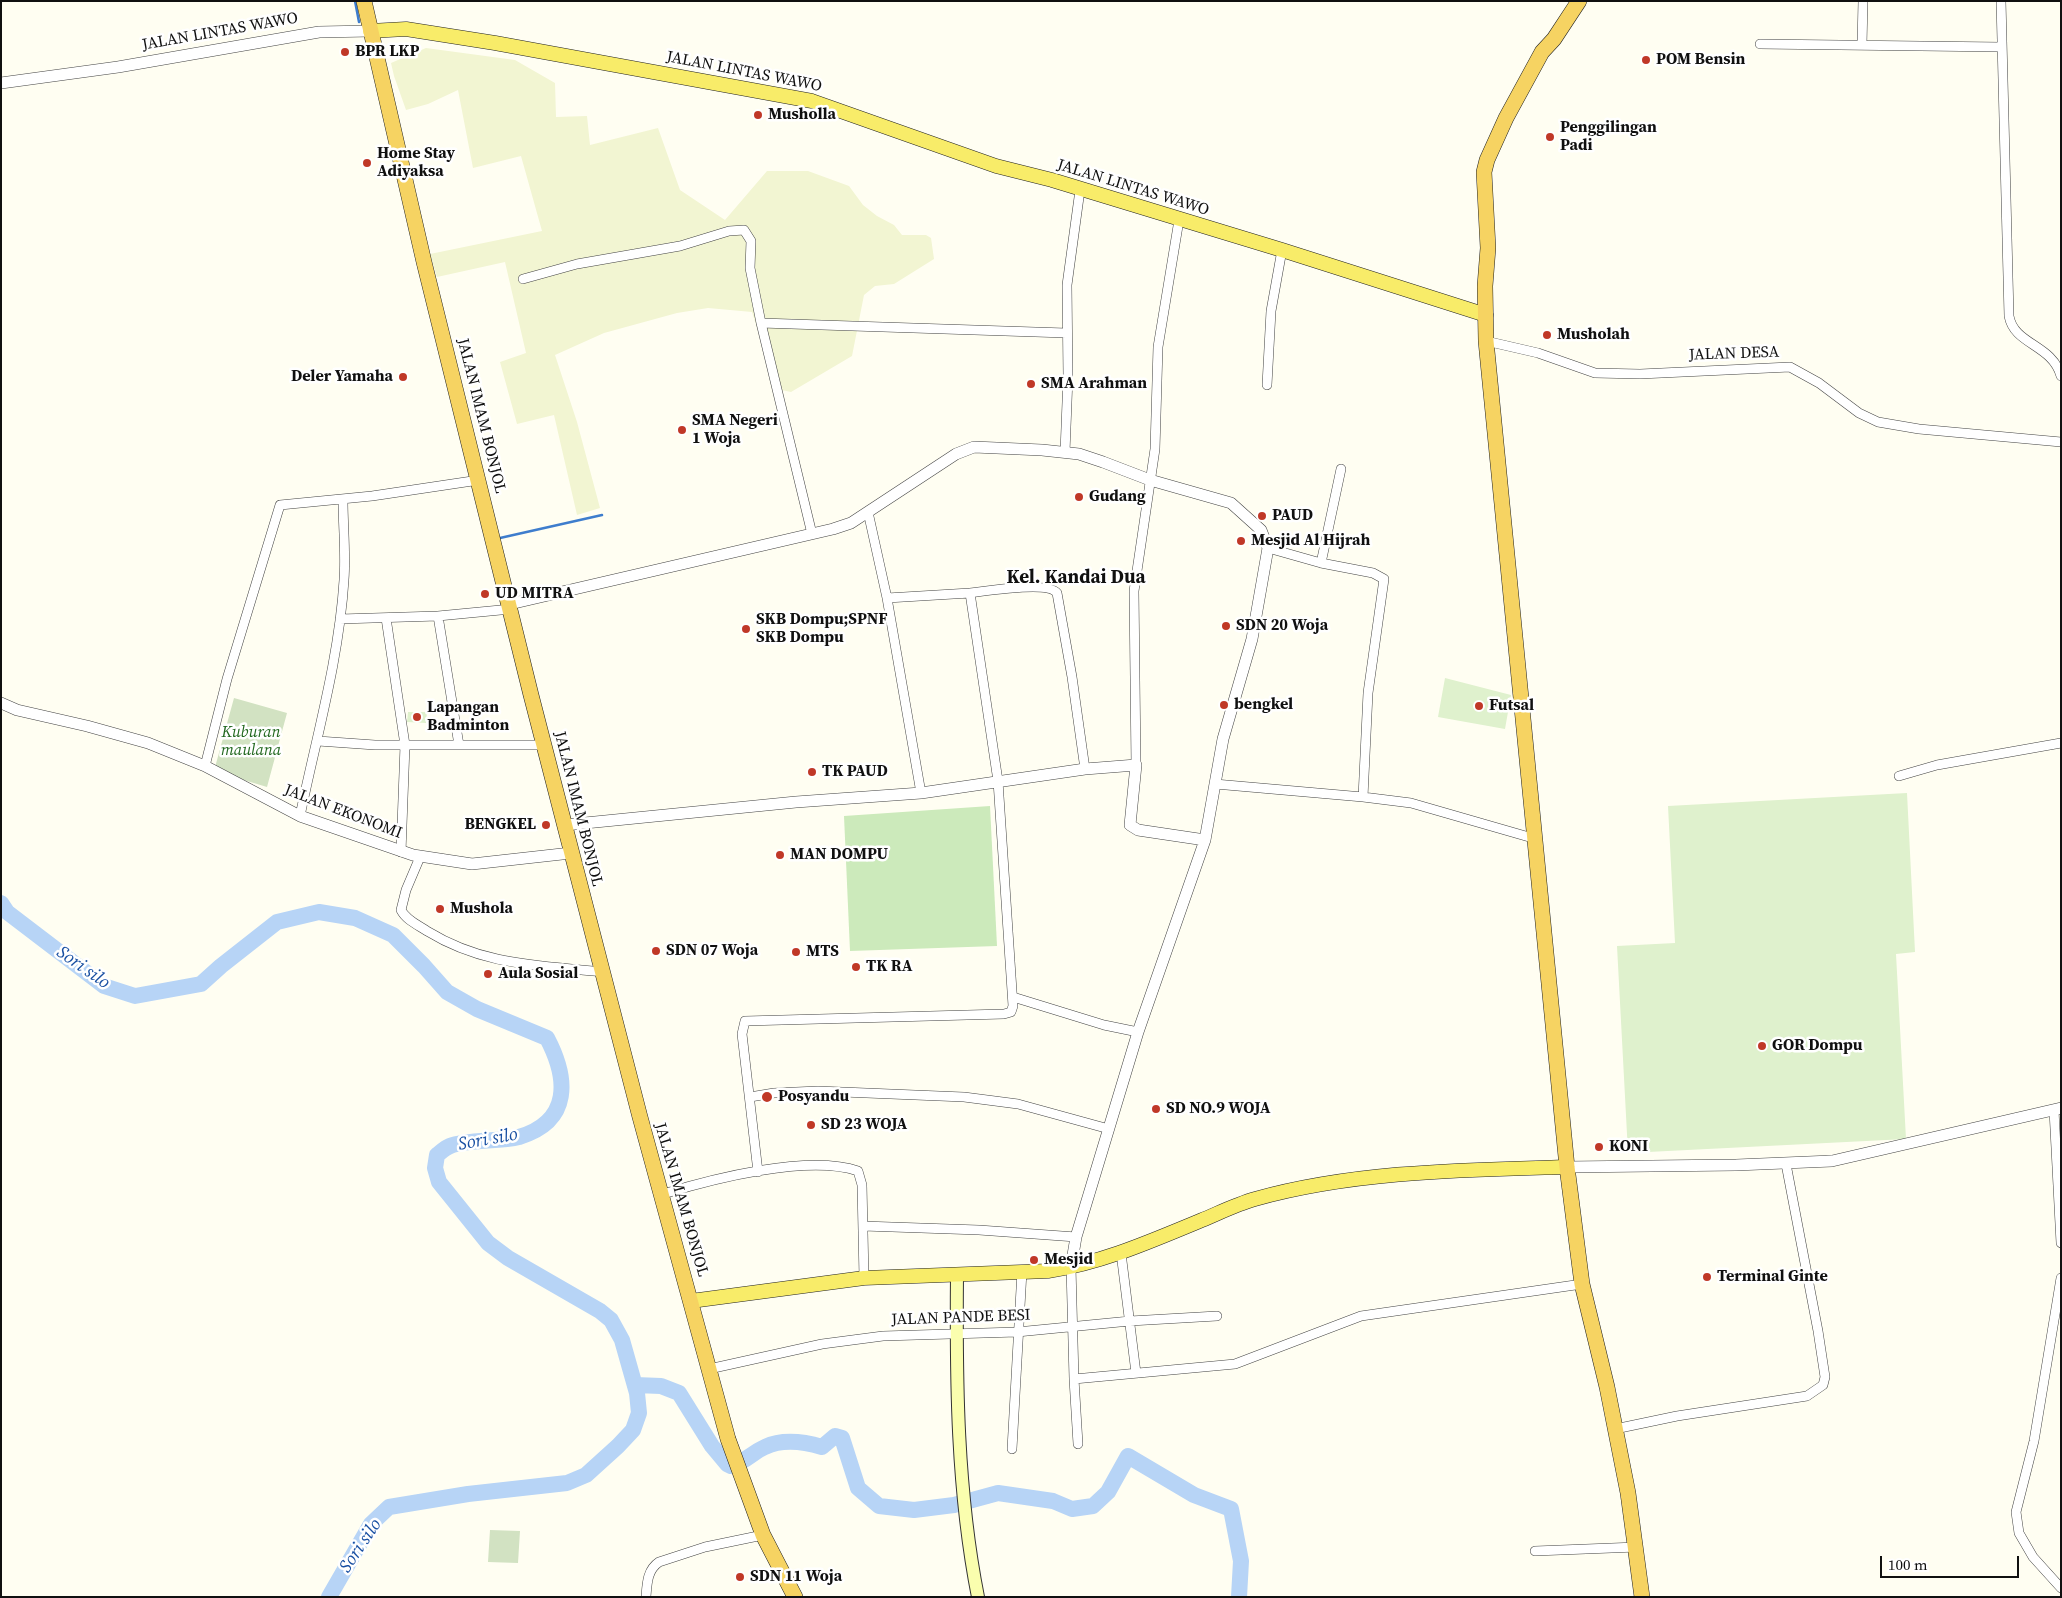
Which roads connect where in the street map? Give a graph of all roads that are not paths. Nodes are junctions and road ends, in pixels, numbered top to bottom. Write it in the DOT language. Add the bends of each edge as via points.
graph roads {
  1 [pos="364,1"];
  2 [pos="1579,1"];
  3 [pos="1863,1"];
  4 [pos="2001,1"];
  5 [pos="370,31"];
  6 [pos="1760,44"];
  7 [pos="1862,45"];
  8 [pos="2001,47"];
  9 [pos="1,83"];
  10 [pos="1080,190"];
  11 [pos="1178,220"];
  12 [pos="1282,250"];
  13 [pos="523,278"];
  14 [pos="1486,309"];
  15 [pos="761,323"];
  16 [pos="1066,333"];
  17 [pos="1486,341"];
  18 [pos="2061,376"];
  19 [pos="1267,385"];
  20 [pos="2061,442"];
  21 [pos="1065,452"];
  22 [pos="1341,469"];
  23 [pos="479,480"];
  24 [pos="1150,480"];
  25 [pos="343,500"];
  26 [pos="868,512"];
  27 [pos="812,534"];
  28 [pos="1268,548"];
  29 [pos="1321,563"];
  30 [pos="970,593"];
  31 [pos="887,598"];
  32 [pos="510,607"];
  33 [pos="438,616"];
  34 [pos="386,618"];
  35 [pos="340,619"];
  36 [pos="1,703"];
  37 [pos="318,741"];
  38 [pos="2061,743"];
  39 [pos="405,745"];
  40 [pos="460,745"];
  41 [pos="544,745"];
  42 [pos="1136,764"];
  43 [pos="204,766"];
  44 [pos="1085,769"];
  45 [pos="1899,776"];
  46 [pos="998,781"];
  47 [pos="1215,784"];
  48 [pos="921,793"];
  49 [pos="1363,797"];
  50 [pos="300,816"];
  51 [pos="564,826"];
  52 [pos="1536,838"];
  53 [pos="1205,840"];
  54 [pos="401,852"];
  55 [pos="571,853"];
  56 [pos="420,857"];
  57 [pos="603,972"];
  58 [pos="1013,996"];
  59 [pos="1138,1032"];
  60 [pos="750,1097"];
  61 [pos="2057,1109"];
  62 [pos="1109,1129"];
  63 [pos="1786,1164"];
  64 [pos="1567,1167"];
  65 [pos="758,1172"];
  66 [pos="663,1194"];
  67 [pos="862,1226"];
  68 [pos="1076,1237"];
  69 [pos="2061,1243"];
  70 [pos="1121,1253"];
  71 [pos="1071,1268"];
  72 [pos="1022,1271"];
  73 [pos="957,1274"];
  74 [pos="864,1278"];
  75 [pos="2061,1278"];
  76 [pos="1582,1284"];
  77 [pos="691,1301"];
  78 [pos="1217,1316"];
  79 [pos="1130,1321"];
  80 [pos="1072,1326"];
  81 [pos="1017,1332"];
  82 [pos="956,1334"];
  83 [pos="709,1369"];
  84 [pos="1136,1372"];
  85 [pos="1074,1379"];
  86 [pos="1615,1429"];
  87 [pos="1078,1444"];
  88 [pos="1012,1449"];
  89 [pos="763,1535"];
  90 [pos="1637,1547"];
  91 [pos="1535,1551"];
  92 [pos="2061,1588"];
  93 [pos="646,1597"];
  94 [pos="795,1597"];
  95 [pos="978,1597"];
  96 [pos="1642,1597"];
  1 -- 5 [label="highway, JALAN IMAM BONJOL"];
  2 -- 14 [label="highway" via="1542,52 1491,160 1498,246 1493,288"];
  3 -- 7 [label="street"];
  4 -- 8 [label="street"];
  5 -- 9 [label="street, JALAN LINTAS WAWO" via="319,32"];
  5 -- 10 [label="main road, JALAN LINTAS WAWO" via="406,29 495,43 812,101 996,166"];
  5 -- 23 [label="highway, JALAN IMAM BONJOL"];
  6 -- 7 [label="street"];
  7 -- 8 [label="street"];
  8 -- 18 [label="street" via="2010,323 2015,332 2054,359"];
  10 -- 11 [label="main road, JALAN LINTAS WAWO"];
  10 -- 16 [label="street" via="1067,285"];
  11 -- 12 [label="main road, JALAN LINTAS WAWO"];
  11 -- 24 [label="street" via="1158,347 1156,435"];
  12 -- 14 [label="main road, JALAN LINTAS WAWO"];
  12 -- 19 [label="street" via="1271,311"];
  13 -- 15 [label="street" via="680,246 729,230 744,230 751,241 750,268"];
  14 -- 17 [label="highway"];
  15 -- 16 [label="street"];
  15 -- 27 [label="street"];
  16 -- 21 [label="street"];
  17 -- 20 [label="street, JALAN DESA" via="1538,353 1595,373 1790,367 1878,422 1919,429"];
  17 -- 52 [label="highway"];
  21 -- 24 [label="street"];
  21 -- 26 [label="street" via="966,449"];
  22 -- 29 [label="street"];
  23 -- 25 [label="street"];
  23 -- 32 [label="highway, JALAN IMAM BONJOL"];
  24 -- 28 [label="street" via="1231,503 1261,530"];
  24 -- 42 [label="street" via="1134,591"];
  25 -- 35 [label="street" via="344,579"];
  25 -- 43 [label="street" via="280,505"];
  26 -- 27 [label="street" via="851,523"];
  26 -- 31 [label="street"];
  27 -- 32 [label="street" via="700,558"];
  28 -- 29 [label="street"];
  28 -- 47 [label="street" via="1252,639 1225,730"];
  29 -- 49 [label="street" via="1373,573 1384,580 1368,694"];
  30 -- 31 [label="street"];
  30 -- 44 [label="street" via="1002,589 1055,590"];
  30 -- 46 [label="street"];
  31 -- 48 [label="street"];
  32 -- 33 [label="street"];
  32 -- 41 [label="highway, JALAN IMAM BONJOL"];
  33 -- 34 [label="street"];
  33 -- 40 [label="street"];
  34 -- 35 [label="street"];
  34 -- 39 [label="street"];
  35 -- 37 [label="street"];
  36 -- 43 [label="street, JALAN EKONOMI" via="148,743"];
  37 -- 39 [label="street"];
  37 -- 50 [label="street"];
  38 -- 45 [label="street" via="1937,765"];
  39 -- 40 [label="street"];
  39 -- 54 [label="street"];
  40 -- 41 [label="street"];
  41 -- 51 [label="highway, JALAN IMAM BONJOL"];
  42 -- 44 [label="street"];
  42 -- 53 [label="street" via="1130,825 1138,830"];
  43 -- 50 [label="street, JALAN EKONOMI"];
  44 -- 46 [label="street"];
  46 -- 48 [label="street"];
  46 -- 58 [label="street"];
  47 -- 49 [label="street"];
  47 -- 53 [label="street"];
  48 -- 51 [label="street" via="796,802"];
  49 -- 52 [label="street" via="1412,803"];
  50 -- 54 [label="street, JALAN EKONOMI"];
  51 -- 55 [label="highway, JALAN IMAM BONJOL"];
  52 -- 64 [label="highway"];
  53 -- 59 [label="street"];
  54 -- 56 [label="street, JALAN EKONOMI"];
  55 -- 56 [label="street, JALAN EKONOMI" via="472,864"];
  55 -- 57 [label="highway, JALAN IMAM BONJOL"];
  56 -- 57 [label="street" via="401,910 422,928 450,945 494,960"];
  57 -- 66 [label="highway, JALAN IMAM BONJOL" via="638,1112"];
  58 -- 59 [label="street" via="1104,1025"];
  58 -- 60 [label="street" via="1012,1010 1007,1014 746,1021 742,1034"];
  59 -- 62 [label="street"];
  60 -- 62 [label="street" via="818,1091 973,1098 1018,1104"];
  60 -- 65 [label="street"];
  61 -- 63 [label="street" via="1832,1161"];
  61 -- 69 [label="street"];
  62 -- 68 [label="street"];
  63 -- 64 [label="street"];
  63 -- 86 [label="street" via="1818,1331 1825,1377 1823,1385 1807,1396"];
  64 -- 70 [label="main road" via="1369,1178 1292,1190 1252,1200"];
  64 -- 76 [label="highway"];
  65 -- 66 [label="street"];
  65 -- 67 [label="street" via="828,1166 858,1171 862,1185"];
  66 -- 77 [label="highway, JALAN IMAM BONJOL"];
  67 -- 68 [label="street"];
  67 -- 74 [label="street"];
  68 -- 71 [label="street"];
  70 -- 71 [label="main road"];
  70 -- 79 [label="street"];
  71 -- 72 [label="main road"];
  71 -- 80 [label="street"];
  72 -- 73 [label="main road"];
  72 -- 81 [label="street"];
  73 -- 74 [label="main road"];
  73 -- 82 [label="main road"];
  74 -- 77 [label="main road"];
  75 -- 92 [label="street" via="2037,1424 2016,1512 2019,1533 2033,1558"];
  76 -- 84 [label="street" via="1384,1311 1361,1316 1243,1362"];
  76 -- 86 [label="highway"];
  77 -- 83 [label="highway, JALAN IMAM BONJOL"];
  78 -- 79 [label="street, JALAN PANDE BESI"];
  79 -- 80 [label="street, JALAN PANDE BESI"];
  79 -- 84 [label="street"];
  80 -- 81 [label="street, JALAN PANDE BESI"];
  80 -- 85 [label="street"];
  81 -- 82 [label="street, JALAN PANDE BESI"];
  81 -- 88 [label="street"];
  82 -- 83 [label="street, JALAN PANDE BESI" via="855,1339"];
  82 -- 95 [label="main road" via="965,1518"];
  83 -- 89 [label="highway, JALAN IMAM BONJOL" via="728,1439"];
  84 -- 85 [label="street"];
  85 -- 87 [label="street"];
  86 -- 90 [label="highway"];
  89 -- 93 [label="street" via="688,1551 653,1566 648,1576"];
  89 -- 94 [label="highway, JALAN IMAM BONJOL"];
  90 -- 91 [label="street"];
  90 -- 96 [label="highway"];
}
